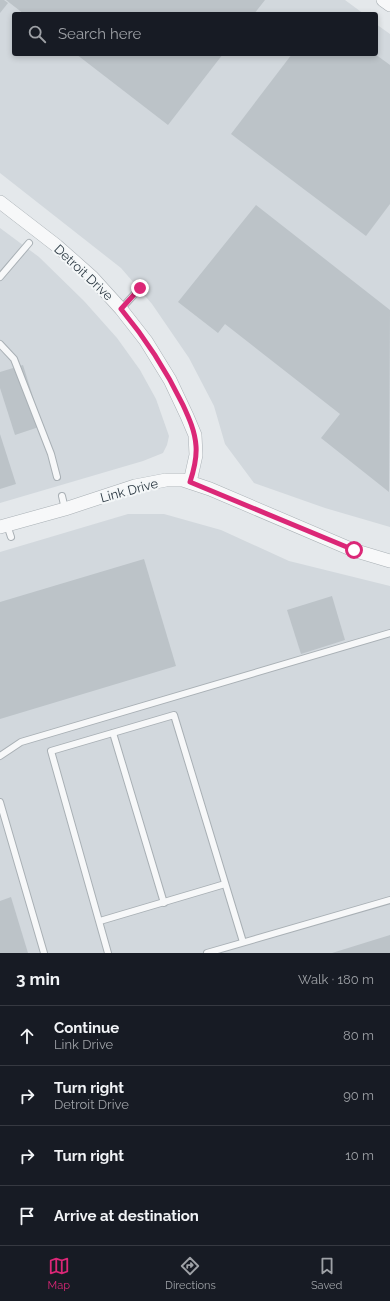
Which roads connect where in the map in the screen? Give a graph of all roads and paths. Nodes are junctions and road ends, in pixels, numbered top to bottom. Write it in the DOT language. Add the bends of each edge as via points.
graph roads {
  1 [pos="383,0"];
  2 [pos="390,5"];
  3 [pos="2,204"];
  4 [pos="29,243"];
  5 [pos="0,277"];
  6 [pos="140,288"];
  7 [pos="121,309"];
  8 [pos="0,344"];
  9 [pos="57,477"];
  10 [pos="190,482"];
  11 [pos="6,530"];
  12 [pos="390,561"];
  13 [pos="390,634"];
  14 [pos="113,733"];
  15 [pos="0,756"];
  16 [pos="0,802"];
  17 [pos="225,884"];
  18 [pos="390,900"];
  19 [pos="164,902"];
  20 [pos="100,921"];
  21 [pos="244,942"];
  22 [pos="44,953"];
  23 [pos="108,953"];
  24 [pos="207,953"];
  1 -- 2 [label="street"];
  3 -- 7 [label="street, Detroit Drive" via="76,263"];
  4 -- 5 [label="lane"];
  6 -- 7 [label="lane"];
  7 -- 10 [label="street, Detroit Drive" via="159,361 190,421 195,435 196,455"];
  8 -- 9 [label="lane" via="14,359"];
  10 -- 11 [label="street, Link Drive" via="166,480 64,503"];
  10 -- 12 [label="street, Link Drive" via="354,550"];
  13 -- 15 [label="lane" via="21,742"];
  14 -- 17 [label="lane" via="174,715"];
  14 -- 19 [label="lane"];
  14 -- 20 [label="lane" via="51,751"];
  16 -- 22 [label="lane"];
  17 -- 19 [label="lane"];
  17 -- 21 [label="lane"];
  18 -- 21 [label="lane"];
  19 -- 20 [label="lane"];
  20 -- 23 [label="lane"];
  21 -- 24 [label="lane"];
}
